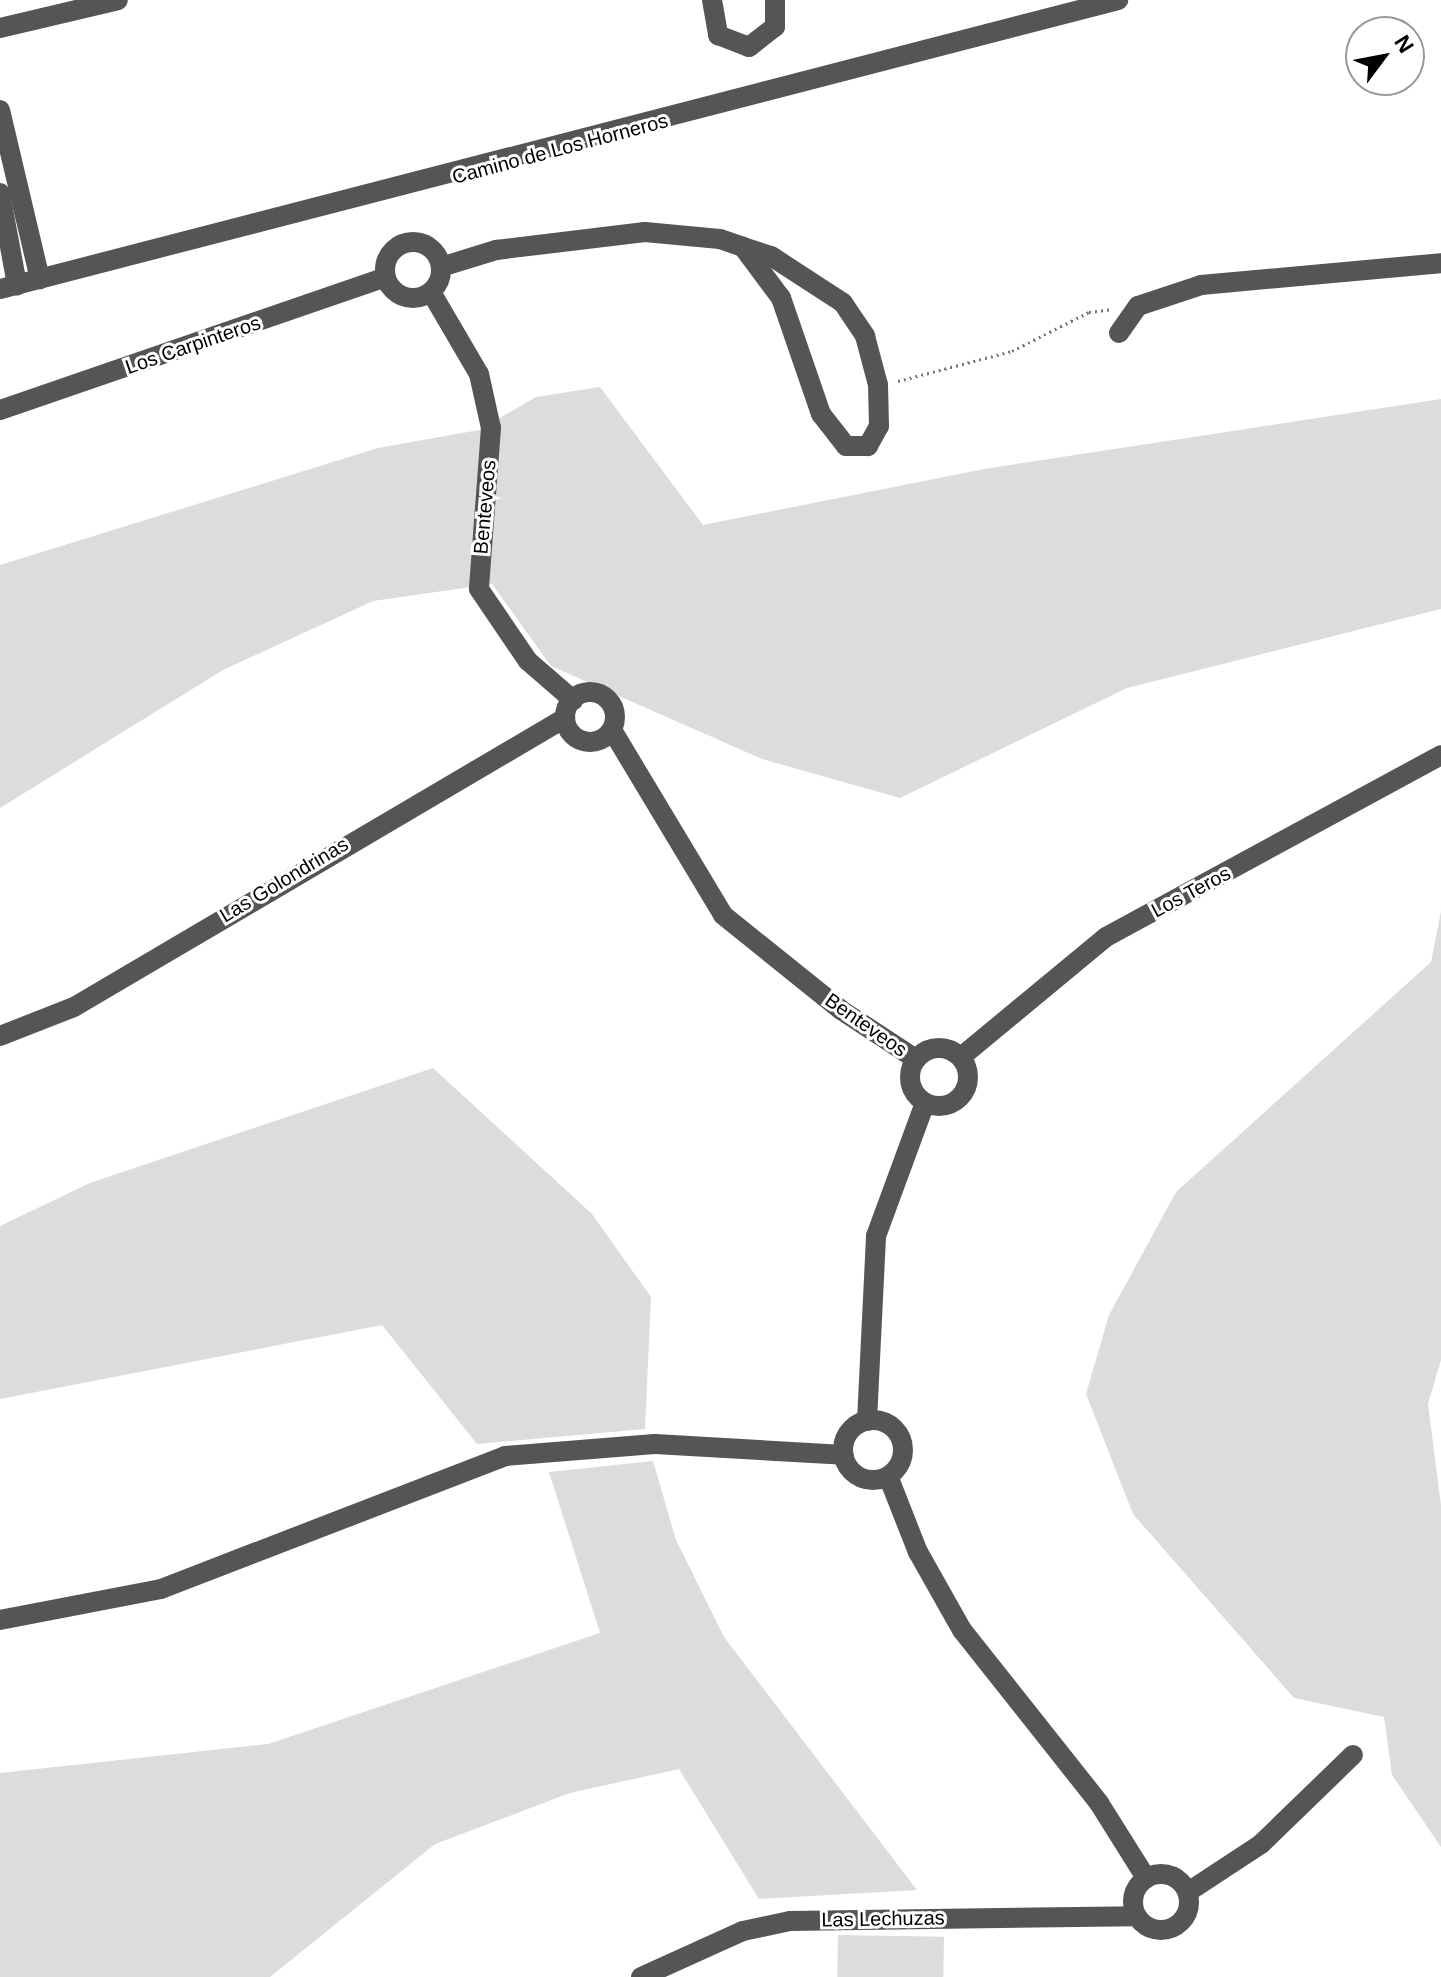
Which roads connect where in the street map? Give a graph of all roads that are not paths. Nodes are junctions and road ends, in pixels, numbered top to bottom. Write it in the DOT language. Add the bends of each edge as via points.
graph roads {
  1 [pos="118,0"];
  2 [pos="775,0"];
  3 [pos="1118,0"];
  4 [pos="710,1"];
  5 [pos="0,28"];
  6 [pos="0,110"];
  7 [pos="0,193"];
  8 [pos="743,247"];
  9 [pos="1441,263"];
  10 [pos="441,267"];
  11 [pos="386,277"];
  12 [pos="40,279"];
  13 [pos="8,287"];
  14 [pos="431,292"];
  15 [pos="1119,333"];
  16 [pos="0,410"];
  17 [pos="569,709"];
  18 [pos="612,730"];
  19 [pos="1441,755"];
  20 [pos="0,1036"];
  21 [pos="961,1057"];
  22 [pos="916,1059"];
  23 [pos="925,1103"];
  24 [pos="867,1421"];
  25 [pos="844,1455"];
  26 [pos="888,1476"];
  27 [pos="0,1620"];
  28 [pos="1353,1755"];
  29 [pos="1146,1878"];
  30 [pos="1188,1892"];
  31 [pos="1136,1916"];
  32 [pos="641,1977"];
  1 -- 5 [label="street"];
  2 -- 4 [label="street" via="775,27 749,47 718,35"];
  3 -- 12 [label="street, Camino de Los Horneros"];
  6 -- 12 [label="street"];
  7 -- 13 [label="street"];
  8 -- 8 [label="street" via="781,298 821,414 846,446 868,446 879,426 878,385 865,336 843,303"];
  8 -- 10 [label="street" via="645,232 496,250"];
  9 -- 15 [label="street" via="1201,285 1138,306"];
  10 -- 11 [label="street" via="434,251 408,242 387,259"];
  10 -- 14 [label="street"];
  11 -- 14 [label="street" via="405,297"];
  11 -- 16 [label="street, Los Carpinteros"];
  12 -- 13 [label="street, Camino de Los Horneros"];
  14 -- 17 [label="street, Benteveos" via="479,374 491,428 479,589"];
  17 -- 18 [label="street, Benteveos" via="584,742"];
  17 -- 18 [label="street, Benteveos" via="602,695 613,706"];
  17 -- 20 [label="street, Las Golondrinas" via="74,1007"];
  18 -- 22 [label="street, Benteveos" via="723,915 841,1010"];
  19 -- 21 [label="street, Los Teros" via="1106,937"];
  21 -- 22 [label="street" via="938,1047"];
  21 -- 23 [label="street" via="969,1074 960,1099 943,1106"];
  22 -- 23 [label="street" via="910,1078"];
  23 -- 24 [label="street" via="876,1236"];
  24 -- 25 [label="street" via="851,1430"];
  24 -- 26 [label="street" via="885,1423 899,1435 901,1462"];
  25 -- 26 [label="street" via="861,1477"];
  25 -- 27 [label="street" via="655,1444 505,1456 161,1589"];
  26 -- 29 [label="street" via="918,1552 962,1630 1099,1803"];
  28 -- 30 [label="street" via="1261,1844"];
  29 -- 30 [label="street" via="1166,1874"];
  29 -- 31 [label="street" via="1135,1891"];
  30 -- 31 [label="street" via="1189,1911 1177,1926 1150,1928"];
  31 -- 32 [label="street, Las Lechuzas" via="790,1921 743,1931"];
}
